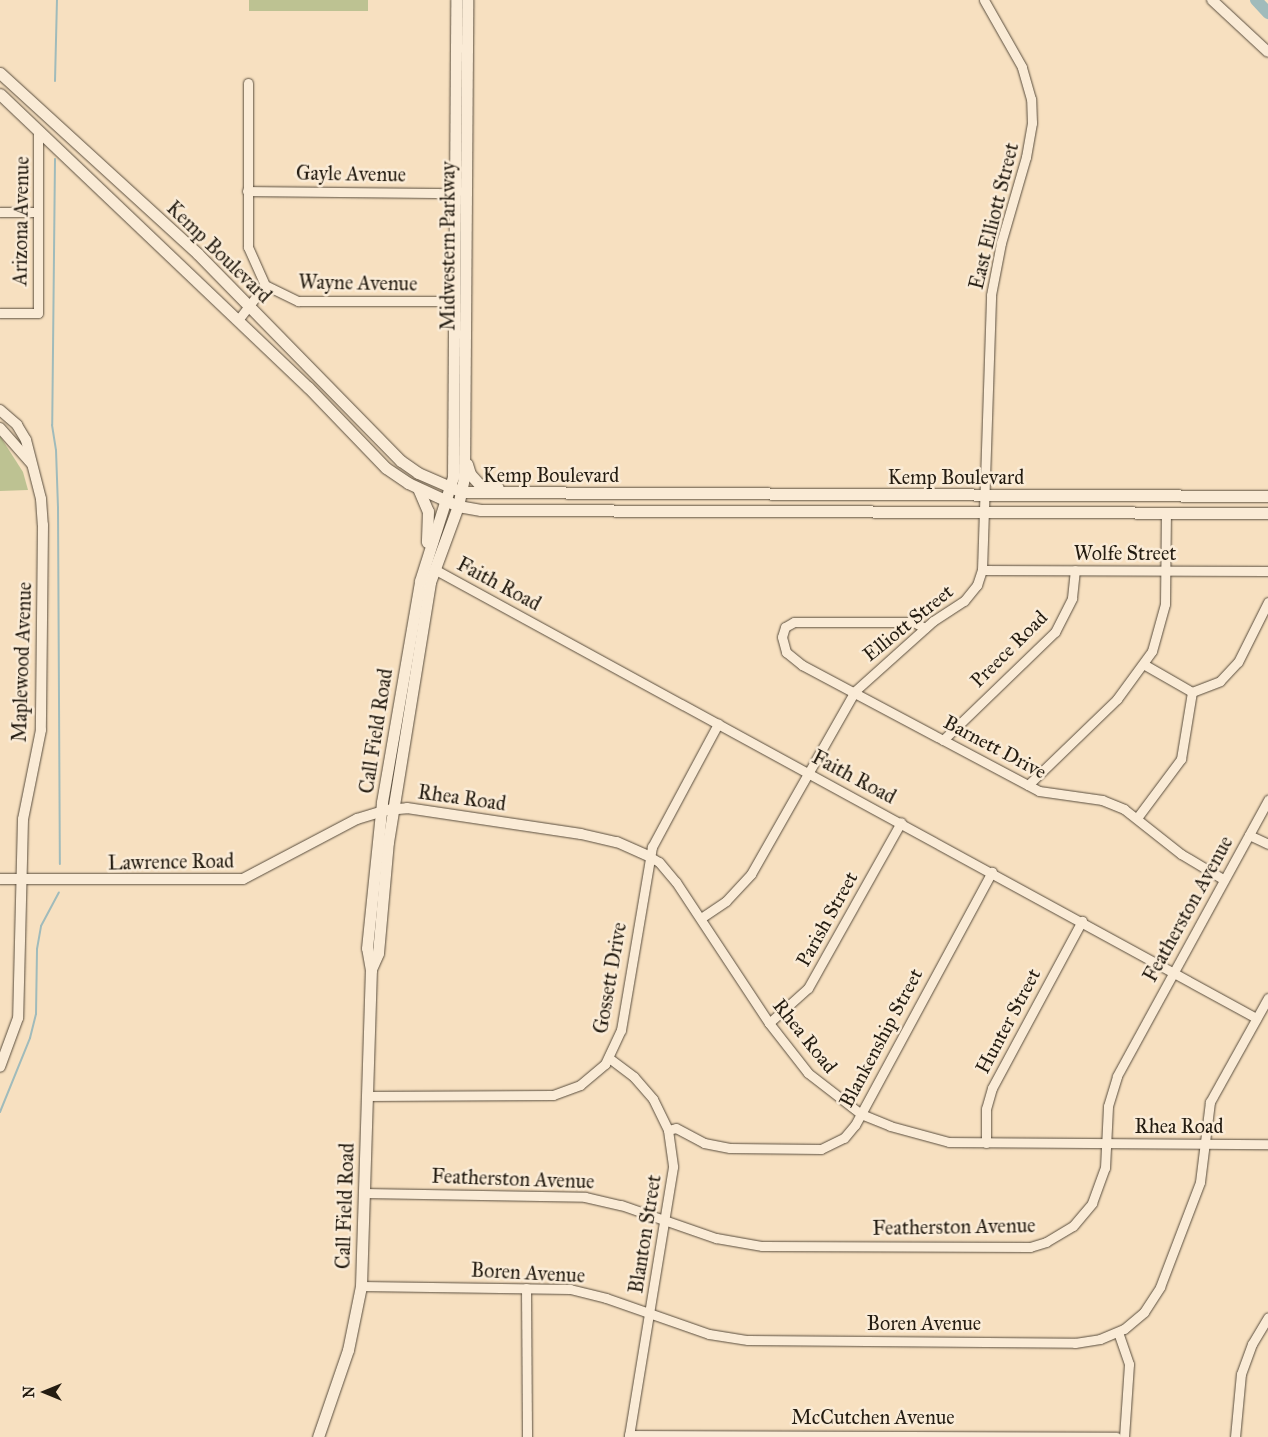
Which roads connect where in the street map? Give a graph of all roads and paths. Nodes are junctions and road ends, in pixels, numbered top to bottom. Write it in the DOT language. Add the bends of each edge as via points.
graph roads {
  1 [pos="456,0"];
  2 [pos="467,0"];
  3 [pos="984,0"];
  4 [pos="1212,0"];
  5 [pos="1268,52"];
  6 [pos="0,74"];
  7 [pos="248,83"];
  8 [pos="0,94"];
  9 [pos="5,102"];
  10 [pos="38,130"];
  11 [pos="461,137"];
  12 [pos="247,191"];
  13 [pos="461,193"];
  14 [pos="0,212"];
  15 [pos="38,212"];
  16 [pos="163,222"];
  17 [pos="150,237"];
  18 [pos="265,285"];
  19 [pos="454,301"];
  20 [pos="250,307"];
  21 [pos="0,312"];
  22 [pos="238,320"];
  23 [pos="0,410"];
  24 [pos="0,428"];
  25 [pos="466,446"];
  26 [pos="33,464"];
  27 [pos="418,488"];
  28 [pos="457,490"];
  29 [pos="524,494"];
  30 [pos="986,496"];
  31 [pos="1166,496"];
  32 [pos="1268,496"];
  33 [pos="453,504"];
  34 [pos="986,512"];
  35 [pos="1166,513"];
  36 [pos="1268,513"];
  37 [pos="427,556"];
  38 [pos="434,569"];
  39 [pos="982,570"];
  40 [pos="1075,570"];
  41 [pos="1166,571"];
  42 [pos="1268,571"];
  43 [pos="1268,602"];
  44 [pos="924,628"];
  45 [pos="412,662"];
  46 [pos="1145,665"];
  47 [pos="855,691"];
  48 [pos="1192,692"];
  49 [pos="718,724"];
  50 [pos="943,740"];
  51 [pos="808,772"];
  52 [pos="1028,786"];
  53 [pos="1268,800"];
  54 [pos="387,810"];
  55 [pos="1137,818"];
  56 [pos="901,822"];
  57 [pos="1249,836"];
  58 [pos="1268,844"];
  59 [pos="650,857"];
  60 [pos="992,872"];
  61 [pos="0,879"];
  62 [pos="19,879"];
  63 [pos="1224,879"];
  64 [pos="701,918"];
  65 [pos="1082,922"];
  66 [pos="1174,971"];
  67 [pos="1268,998"];
  68 [pos="1256,1018"];
  69 [pos="769,1023"];
  70 [pos="609,1058"];
  71 [pos="0,1067"];
  72 [pos="366,1096"];
  73 [pos="861,1114"];
  74 [pos="668,1130"];
  75 [pos="986,1143"];
  76 [pos="1106,1143"];
  77 [pos="1204,1143"];
  78 [pos="1268,1144"];
  79 [pos="364,1193"];
  80 [pos="667,1222"];
  81 [pos="361,1286"];
  82 [pos="526,1288"];
  83 [pos="650,1315"];
  84 [pos="1268,1317"];
  85 [pos="1118,1332"];
  86 [pos="629,1436"];
  87 [pos="318,1437"];
  88 [pos="527,1437"];
  89 [pos="1116,1437"];
  90 [pos="1124,1437"];
  91 [pos="1236,1437"];
  1 -- 11 [label="main road, Midwestern Parkway"];
  2 -- 11 [label="main road, Midwestern Parkway"];
  3 -- 30 [label="street, East Elliott Street" via="1022,66 1032,111 1030,138 1001,243 991,296"];
  4 -- 5 [label="street"];
  6 -- 16 [label="main road, Kemp Boulevard"];
  7 -- 12 [label="street"];
  8 -- 9 [label="main road, Kemp Boulevard"];
  9 -- 10 [label="main road, Kemp Boulevard"];
  10 -- 15 [label="street, Arizona Avenue"];
  10 -- 17 [label="main road, Kemp Boulevard"];
  11 -- 13 [label="main road, Midwestern Parkway"];
  12 -- 13 [label="street, Gayle Avenue"];
  12 -- 18 [label="street" via="249,253"];
  13 -- 19 [label="main road, Midwestern Parkway"];
  13 -- 25 [label="main road, Midwestern Parkway"];
  14 -- 15 [label="street"];
  15 -- 21 [label="street, Arizona Avenue" via="38,313"];
  16 -- 17 [label="main road"];
  16 -- 20 [label="main road, Kemp Boulevard"];
  17 -- 22 [label="main road, Kemp Boulevard"];
  18 -- 19 [label="street, Wayne Avenue" via="298,301"];
  18 -- 20 [label="street"];
  19 -- 28 [label="main road, Midwestern Parkway"];
  20 -- 22 [label="street"];
  20 -- 28 [label="main road, Kemp Boulevard" via="401,461 418,473"];
  22 -- 27 [label="main road, Kemp Boulevard" via="386,468"];
  23 -- 26 [label="street, Maplewood Avenue" via="17,425 26,440"];
  24 -- 26 [label="street, Maplewood Avenue"];
  25 -- 28 [label="main road, Midwestern Parkway"];
  25 -- 29 [label="main road" via="467,467 474,480 487,488 510,489"];
  26 -- 62 [label="street, Maplewood Avenue" via="42,499 43,525 42,730 23,819"];
  27 -- 33 [label="main road, Kemp Boulevard"];
  27 -- 37 [label="main road" via="428,511"];
  28 -- 29 [label="main road, Kemp Boulevard"];
  28 -- 33 [label="main road"];
  29 -- 30 [label="main road, Kemp Boulevard"];
  30 -- 31 [label="main road, Kemp Boulevard"];
  30 -- 34 [label="street, East Elliott Street"];
  31 -- 32 [label="main road, Kemp Boulevard"];
  31 -- 35 [label="main road"];
  33 -- 34 [label="main road, Kemp Boulevard" via="481,510"];
  33 -- 37 [label="main road, Call Field Road"];
  33 -- 38 [label="main road, Call Field Road"];
  34 -- 35 [label="main road, Kemp Boulevard"];
  34 -- 39 [label="street, Elliott Street"];
  35 -- 36 [label="main road, Kemp Boulevard"];
  35 -- 41 [label="street"];
  37 -- 45 [label="main road, Call Field Road"];
  38 -- 45 [label="main road, Call Field Road"];
  38 -- 49 [label="street, Faith Road"];
  39 -- 40 [label="street, Wolfe Street"];
  39 -- 44 [label="street, Elliott Street" via="971,594"];
  40 -- 41 [label="street, Wolfe Street"];
  40 -- 50 [label="street, Preece Road" via="1072,598 1055,632"];
  41 -- 42 [label="street, Wolfe Street"];
  41 -- 46 [label="street" via="1161,625"];
  43 -- 48 [label="street" via="1238,662 1220,681"];
  44 -- 47 [label="street, Elliott Street"];
  44 -- 47 [label="street, Barnett Drive" via="904,622 799,622 785,627 783,646 791,657"];
  45 -- 54 [label="main road, Call Field Road"];
  46 -- 48 [label="street"];
  46 -- 52 [label="street" via="1117,699"];
  47 -- 50 [label="street, Barnett Drive"];
  47 -- 51 [label="street, Elliott Street"];
  48 -- 55 [label="street" via="1181,759"];
  49 -- 51 [label="street, Faith Road"];
  49 -- 59 [label="street, Gossett Drive" via="656,835"];
  50 -- 52 [label="street, Barnett Drive"];
  51 -- 56 [label="street, Faith Road"];
  51 -- 64 [label="street, Elliott Street" via="750,874 726,901"];
  52 -- 55 [label="street, Barnett Drive" via="1051,794 1102,800"];
  53 -- 57 [label="street, Featherston Avenue"];
  54 -- 59 [label="street, Rhea Road" via="431,810 581,834 617,842"];
  54 -- 62 [label="street, Lawrence Road" via="339,827 243,879"];
  54 -- 72 [label="main road, Call Field Road" via="367,948 371,970"];
  55 -- 63 [label="street, Barnett Drive" via="1181,854"];
  56 -- 60 [label="street, Faith Road"];
  56 -- 69 [label="street, Parish Street" via="808,988"];
  57 -- 58 [label="street"];
  57 -- 63 [label="street, Featherston Avenue"];
  59 -- 64 [label="street, Rhea Road" via="676,882"];
  59 -- 70 [label="street, Gossett Drive" via="621,1030"];
  60 -- 65 [label="street, Faith Road"];
  60 -- 73 [label="street, Blankenship Street"];
  61 -- 62 [label="street, Lawrence Road"];
  62 -- 71 [label="street, Maplewood Avenue" via="18,1018"];
  63 -- 66 [label="street, Featherston Avenue"];
  64 -- 69 [label="street, Rhea Road"];
  65 -- 66 [label="street, Faith Road"];
  65 -- 75 [label="street, Hunter Street" via="992,1088 986,1109"];
  66 -- 68 [label="street, Faith Road"];
  66 -- 76 [label="street, Featherston Avenue" via="1117,1076 1108,1106"];
  67 -- 68 [label="street, Boren Avenue"];
  68 -- 77 [label="street, Boren Avenue" via="1210,1102"];
  69 -- 73 [label="street, Rhea Road" via="808,1073"];
  70 -- 72 [label="street, Gossett Drive" via="580,1085 553,1095"];
  70 -- 74 [label="street, Blanton Street" via="643,1086"];
  72 -- 79 [label="main road, Call Field Road"];
  73 -- 74 [label="street, Blankenship Street" via="844,1138 821,1149 730,1148 704,1143 676,1128"];
  73 -- 75 [label="street, Rhea Road" via="924,1137"];
  74 -- 80 [label="street, Blanton Street" via="674,1180"];
  75 -- 76 [label="street, Rhea Road"];
  76 -- 77 [label="street, Rhea Road"];
  76 -- 80 [label="street, Featherston Avenue" via="1105,1168 1088,1210 1063,1234 1038,1245 762,1246 734,1243"];
  77 -- 78 [label="street, Rhea Road"];
  77 -- 85 [label="street, Boren Avenue" via="1200,1182 1160,1286 1144,1312"];
  79 -- 80 [label="street, Featherston Avenue" via="585,1197 621,1205"];
  79 -- 81 [label="main road, Call Field Road"];
  80 -- 83 [label="street, Blanton Street"];
  81 -- 82 [label="street, Boren Avenue"];
  81 -- 87 [label="main road, Call Field Road" via="348,1350"];
  82 -- 83 [label="street, Boren Avenue" via="591,1293"];
  82 -- 88 [label="street"];
  83 -- 85 [label="street, Boren Avenue" via="709,1334 748,1340 1075,1343"];
  83 -- 86 [label="street, Blanton Street"];
  84 -- 91 [label="street" via="1252,1344 1241,1374"];
  85 -- 90 [label="street" via="1129,1370"];
  86 -- 89 [label="street, McCutchen Avenue"];
}
